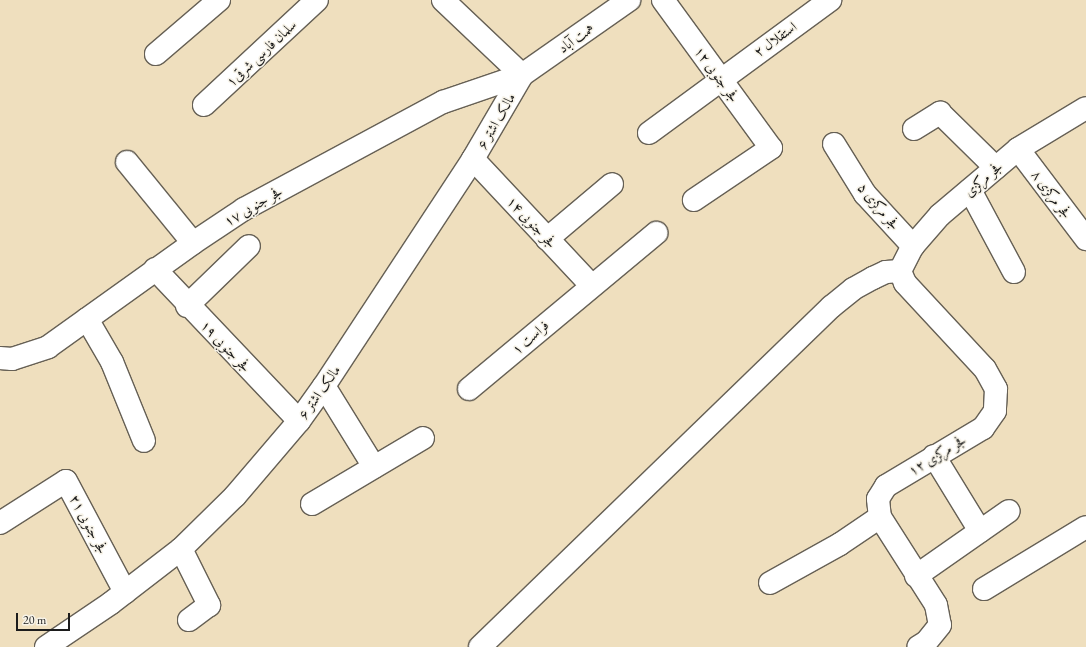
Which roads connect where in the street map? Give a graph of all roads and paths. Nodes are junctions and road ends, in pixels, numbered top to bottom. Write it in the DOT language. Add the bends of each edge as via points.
graph roads {
  1 [pos="219,0"];
  2 [pos="317,0"];
  3 [pos="443,0"];
  4 [pos="629,0"];
  5 [pos="663,0"];
  6 [pos="830,0"];
  7 [pos="156,54"];
  8 [pos="522,76"];
  9 [pos="721,79"];
  10 [pos="204,105"];
  11 [pos="1086,108"];
  12 [pos="914,128"];
  13 [pos="649,133"];
  14 [pos="834,144"];
  15 [pos="1018,149"];
  16 [pos="473,159"];
  17 [pos="128,162"];
  18 [pos="996,168"];
  19 [pos="612,184"];
  20 [pos="970,190"];
  21 [pos="694,200"];
  22 [pos="656,233"];
  23 [pos="548,239"];
  24 [pos="1086,239"];
  25 [pos="193,243"];
  26 [pos="249,246"];
  27 [pos="913,246"];
  28 [pos="155,269"];
  29 [pos="900,271"];
  30 [pos="1014,272"];
  31 [pos="591,285"];
  32 [pos="187,306"];
  33 [pos="87,319"];
  34 [pos="0,358"];
  35 [pos="324,386"];
  36 [pos="469,389"];
  37 [pos="299,421"];
  38 [pos="423,438"];
  39 [pos="144,441"];
  40 [pos="934,456"];
  41 [pos="374,467"];
  42 [pos="312,504"];
  43 [pos="1009,511"];
  44 [pos="880,517"];
  45 [pos="0,523"];
  46 [pos="1086,527"];
  47 [pos="980,531"];
  48 [pos="181,549"];
  49 [pos="916,576"];
  50 [pos="770,583"];
  51 [pos="984,588"];
  52 [pos="125,592"];
  53 [pos="189,620"];
  54 [pos="46,647"];
  55 [pos="480,647"];
  56 [pos="918,647"];
  1 -- 7 [label="street"];
  2 -- 10 [label="street, سلمان فارسی شرقی۱"];
  3 -- 8 [label="street"];
  4 -- 8 [label="street, همت آباد"];
  5 -- 9 [label="street, فجر جنوبی ۱۲"];
  6 -- 9 [label="street, استقلال ۲"];
  8 -- 16 [label="street, مالک اشتر ۶"];
  8 -- 25 [label="street, فجر جنوبی ۱۷" via="443,102 244,209"];
  9 -- 13 [label="street, استقلال ۲"];
  9 -- 21 [label="street, فجر جنوبی ۱۲" via="771,148"];
  11 -- 15 [label="street, فجر مرکزی"];
  12 -- 18 [label="street" via="940,113"];
  14 -- 27 [label="street, فجر مرکزی ۵" via="865,194"];
  15 -- 18 [label="street, فجر مرکزی"];
  15 -- 24 [label="street, فجر مرکزی ۸"];
  16 -- 23 [label="street, فجر جنوبی ۱۴"];
  16 -- 35 [label="street, مالک اشتر ۶"];
  17 -- 25 [label="street"];
  18 -- 20 [label="street, فجر مرکزی"];
  19 -- 23 [label="street"];
  20 -- 27 [label="street, فجر مرکزی" via="940,215"];
  20 -- 30 [label="street"];
  22 -- 31 [label="street, فراست ۱"];
  23 -- 31 [label="street, فجر جنوبی ۱۴"];
  25 -- 28 [label="street, فجر جنوبی ۱۷"];
  26 -- 32 [label="street"];
  27 -- 29 [label="street, فجر مرکزی"];
  28 -- 32 [label="street, فجر جنوبی ۱۹"];
  28 -- 33 [label="street, فجر جنوبی ۱۷"];
  29 -- 40 [label="street, فجر مرکزی ۱۲" via="905,283 985,369 996,389 995,411 983,428"];
  29 -- 55 [label="street" via="886,272 873,278 853,289 831,307"];
  31 -- 36 [label="street, فراست ۱"];
  32 -- 37 [label="street, فجر جنوبی ۱۹"];
  33 -- 34 [label="street, فجر جنوبی ۱۷" via="48,347 12,359"];
  33 -- 39 [label="street" via="112,362"];
  35 -- 37 [label="street, مالک اشتر ۶"];
  35 -- 41 [label="street"];
  37 -- 48 [label="street, مالک اشتر ۶" via="235,496"];
  38 -- 41 [label="street"];
  40 -- 44 [label="street, فجر مرکزی ۱۲" via="886,486 878,499"];
  40 -- 47 [label="street"];
  41 -- 42 [label="street"];
  43 -- 47 [label="street"];
  44 -- 49 [label="street, فجر مرکزی ۱۲"];
  44 -- 50 [label="street" via="840,544"];
  45 -- 52 [label="street, فجر جنوبی ۲۱" via="66,481"];
  46 -- 51 [label="street"];
  47 -- 49 [label="street"];
  48 -- 52 [label="street, مالک اشتر ۶"];
  48 -- 53 [label="street" via="209,605"];
  49 -- 56 [label="street, فجر مرکزی ۱۲" via="936,605 940,625 926,642"];
  52 -- 54 [label="street, مالک اشتر ۶"];
}
